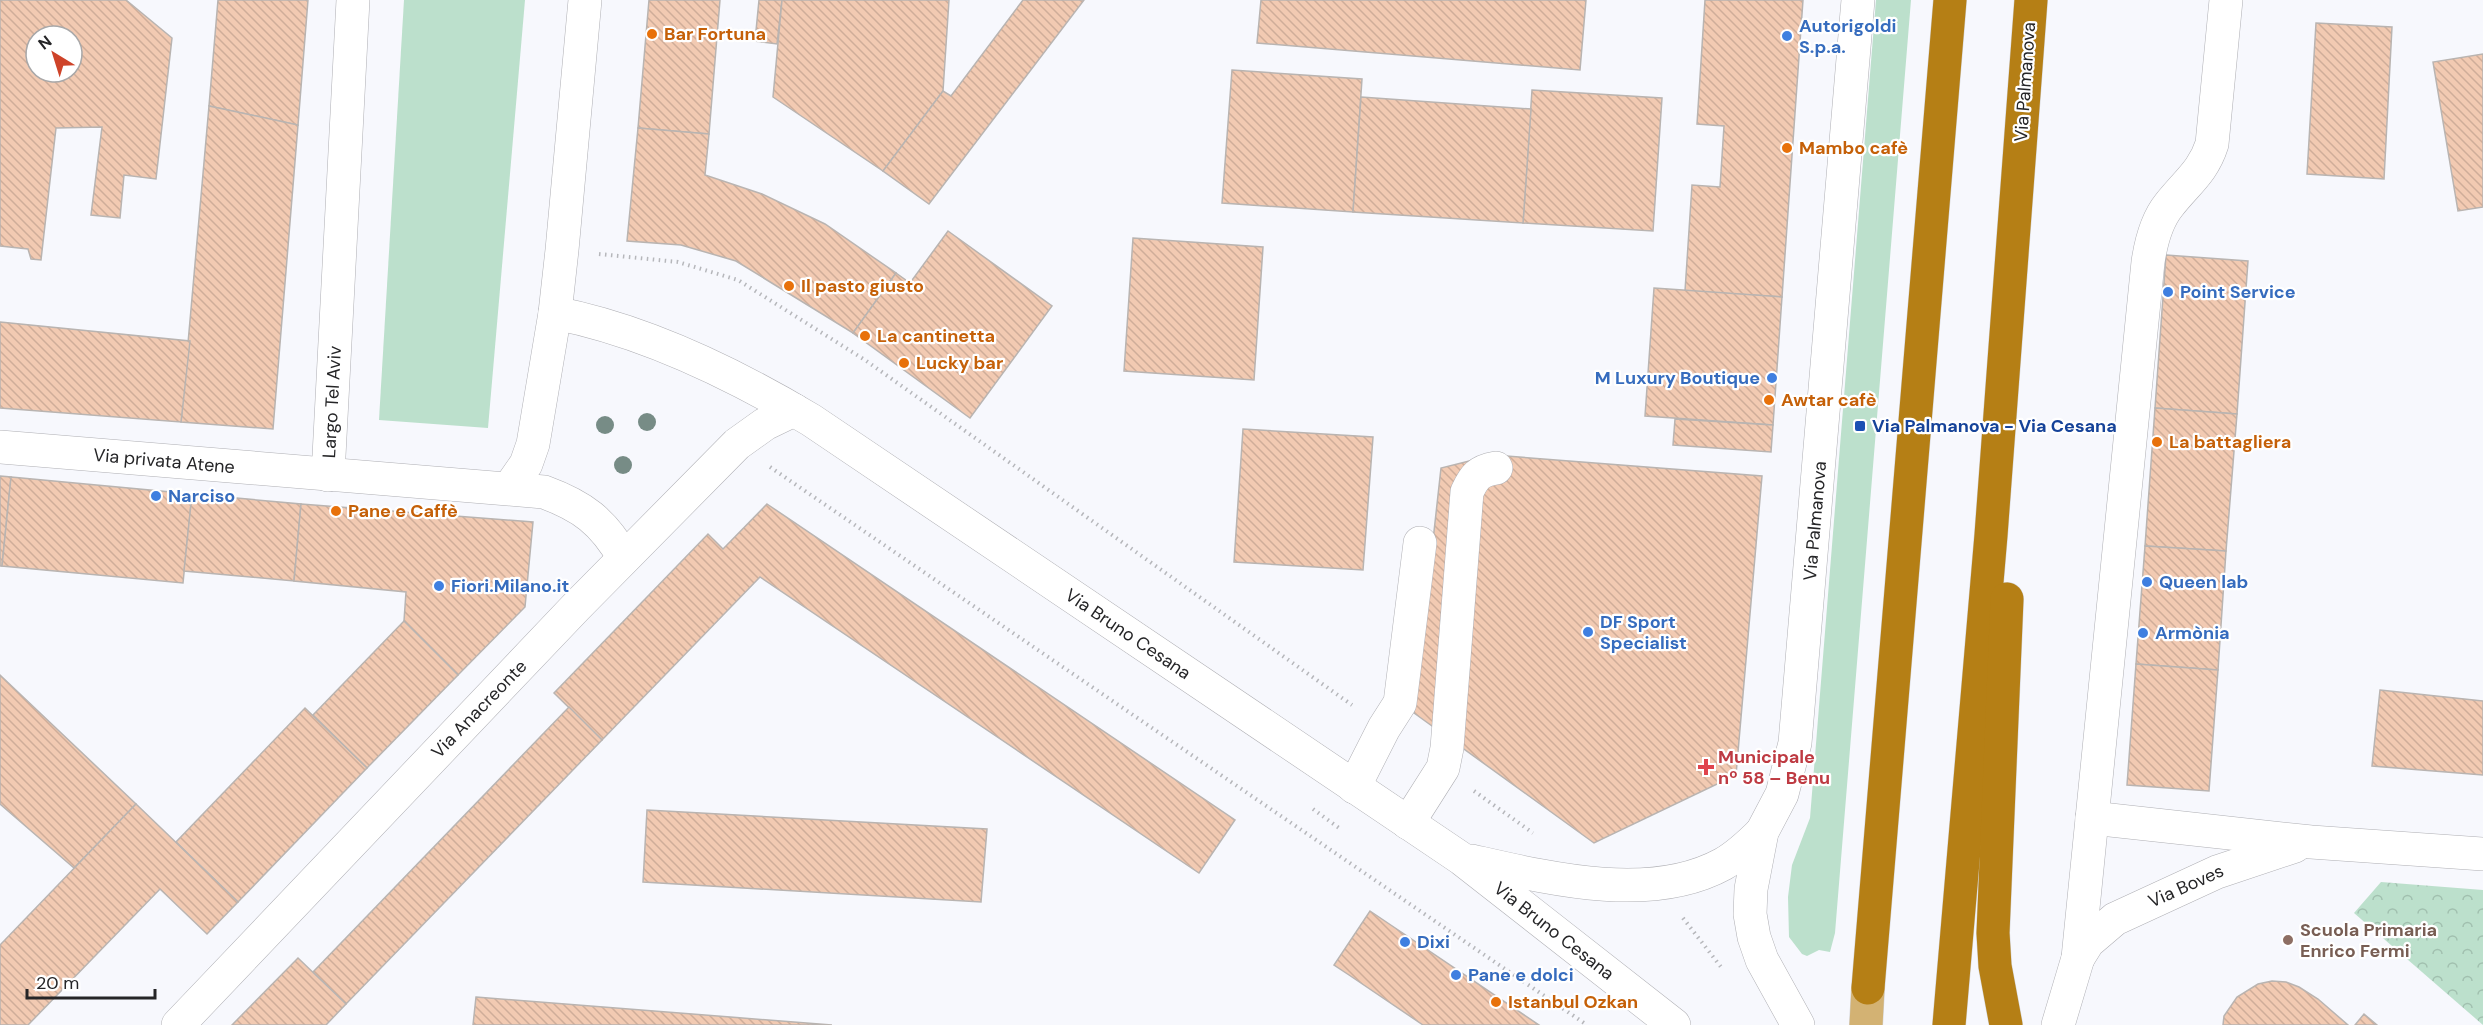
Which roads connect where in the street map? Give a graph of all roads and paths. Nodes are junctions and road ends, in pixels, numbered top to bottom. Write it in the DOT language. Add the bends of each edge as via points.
graph roads {
  1 [pos="353,0"];
  2 [pos="585,0"];
  3 [pos="1858,0"];
  4 [pos="1950,0"];
  5 [pos="2031,0"];
  6 [pos="2226,0"];
  7 [pos="562,250"];
  8 [pos="555,313"];
  9 [pos="794,410"];
  10 [pos="0,447"];
  11 [pos="762,461"];
  12 [pos="1496,468"];
  13 [pos="328,475"];
  14 [pos="510,487"];
  15 [pos="1991,535"];
  16 [pos="1420,543"];
  17 [pos="624,558"];
  18 [pos="1384,728"];
  19 [pos="1446,770"];
  20 [pos="1354,787"];
  21 [pos="2091,818"];
  22 [pos="1408,824"];
  23 [pos="1762,832"];
  24 [pos="1533,833"];
  25 [pos="2311,842"];
  26 [pos="2483,854"];
  27 [pos="1462,859"];
  28 [pos="1679,912"];
  29 [pos="2078,958"];
  30 [pos="1722,968"];
  31 [pos="1868,988"];
  32 [pos="178,1025"];
  33 [pos="1587,1025"];
  34 [pos="1674,1025"];
  35 [pos="1798,1025"];
  36 [pos="1866,1025"];
  37 [pos="1949,1025"];
  38 [pos="2006,1025"];
  39 [pos="2058,1025"];
  1 -- 13 [label="street, Largo Tel Aviv"];
  2 -- 7 [label="street"];
  3 -- 23 [label="street, Via Palmanova" via="1795,744 1782,794"];
  4 -- 31 [label="highway"];
  5 -- 15 [label="highway, Via Palmanova"];
  6 -- 21 [label="street" via="2212,144 2201,169 2168,205 2151,241"];
  7 -- 8 [label="street"];
  7 -- 18 [label="path" via="678,262 738,280 865,360"];
  8 -- 9 [label="street" via="616,328 669,349"];
  8 -- 14 [label="street" via="533,444 526,464"];
  9 -- 17 [label="street, Via Anacreonte" via="737,444"];
  9 -- 20 [label="street, Via Bruno Cesana"];
  10 -- 13 [label="street, Via privata Atene"];
  11 -- 33 [label="path"];
  12 -- 19 [label="street" via="1474,476 1467,492"];
  13 -- 14 [label="street, Largo Tel Aviv"];
  14 -- 17 [label="street" via="544,492 578,506 599,522"];
  15 -- 37 [label="highway, Via Palmanova"];
  15 -- 38 [label="highway" via="2007,597 1993,933"];
  16 -- 18 [label="street" via="1400,704"];
  17 -- 32 [label="street, Via Anacreonte"];
  18 -- 20 [label="street"];
  19 -- 22 [label="street"];
  19 -- 24 [label="path"];
  20 -- 22 [label="street, Via Bruno Cesana"];
  21 -- 25 [label="street, Via Boves"];
  21 -- 29 [label="street"];
  22 -- 27 [label="street, Via Bruno Cesana"];
  23 -- 27 [label="street, Via Bruno Cesana" via="1709,871 1641,884 1562,880"];
  23 -- 35 [label="street, Via Palmanova" via="1751,889 1754,937 1762,960"];
  25 -- 26 [label="street, Via Boves"];
  25 -- 29 [label="street, Via Boves" via="2236,864 2115,919 2088,942"];
  27 -- 34 [label="street, Via Bruno Cesana"];
  28 -- 30 [label="path"];
  29 -- 39 [label="street"];
  31 -- 36 [label="main road"];
}
